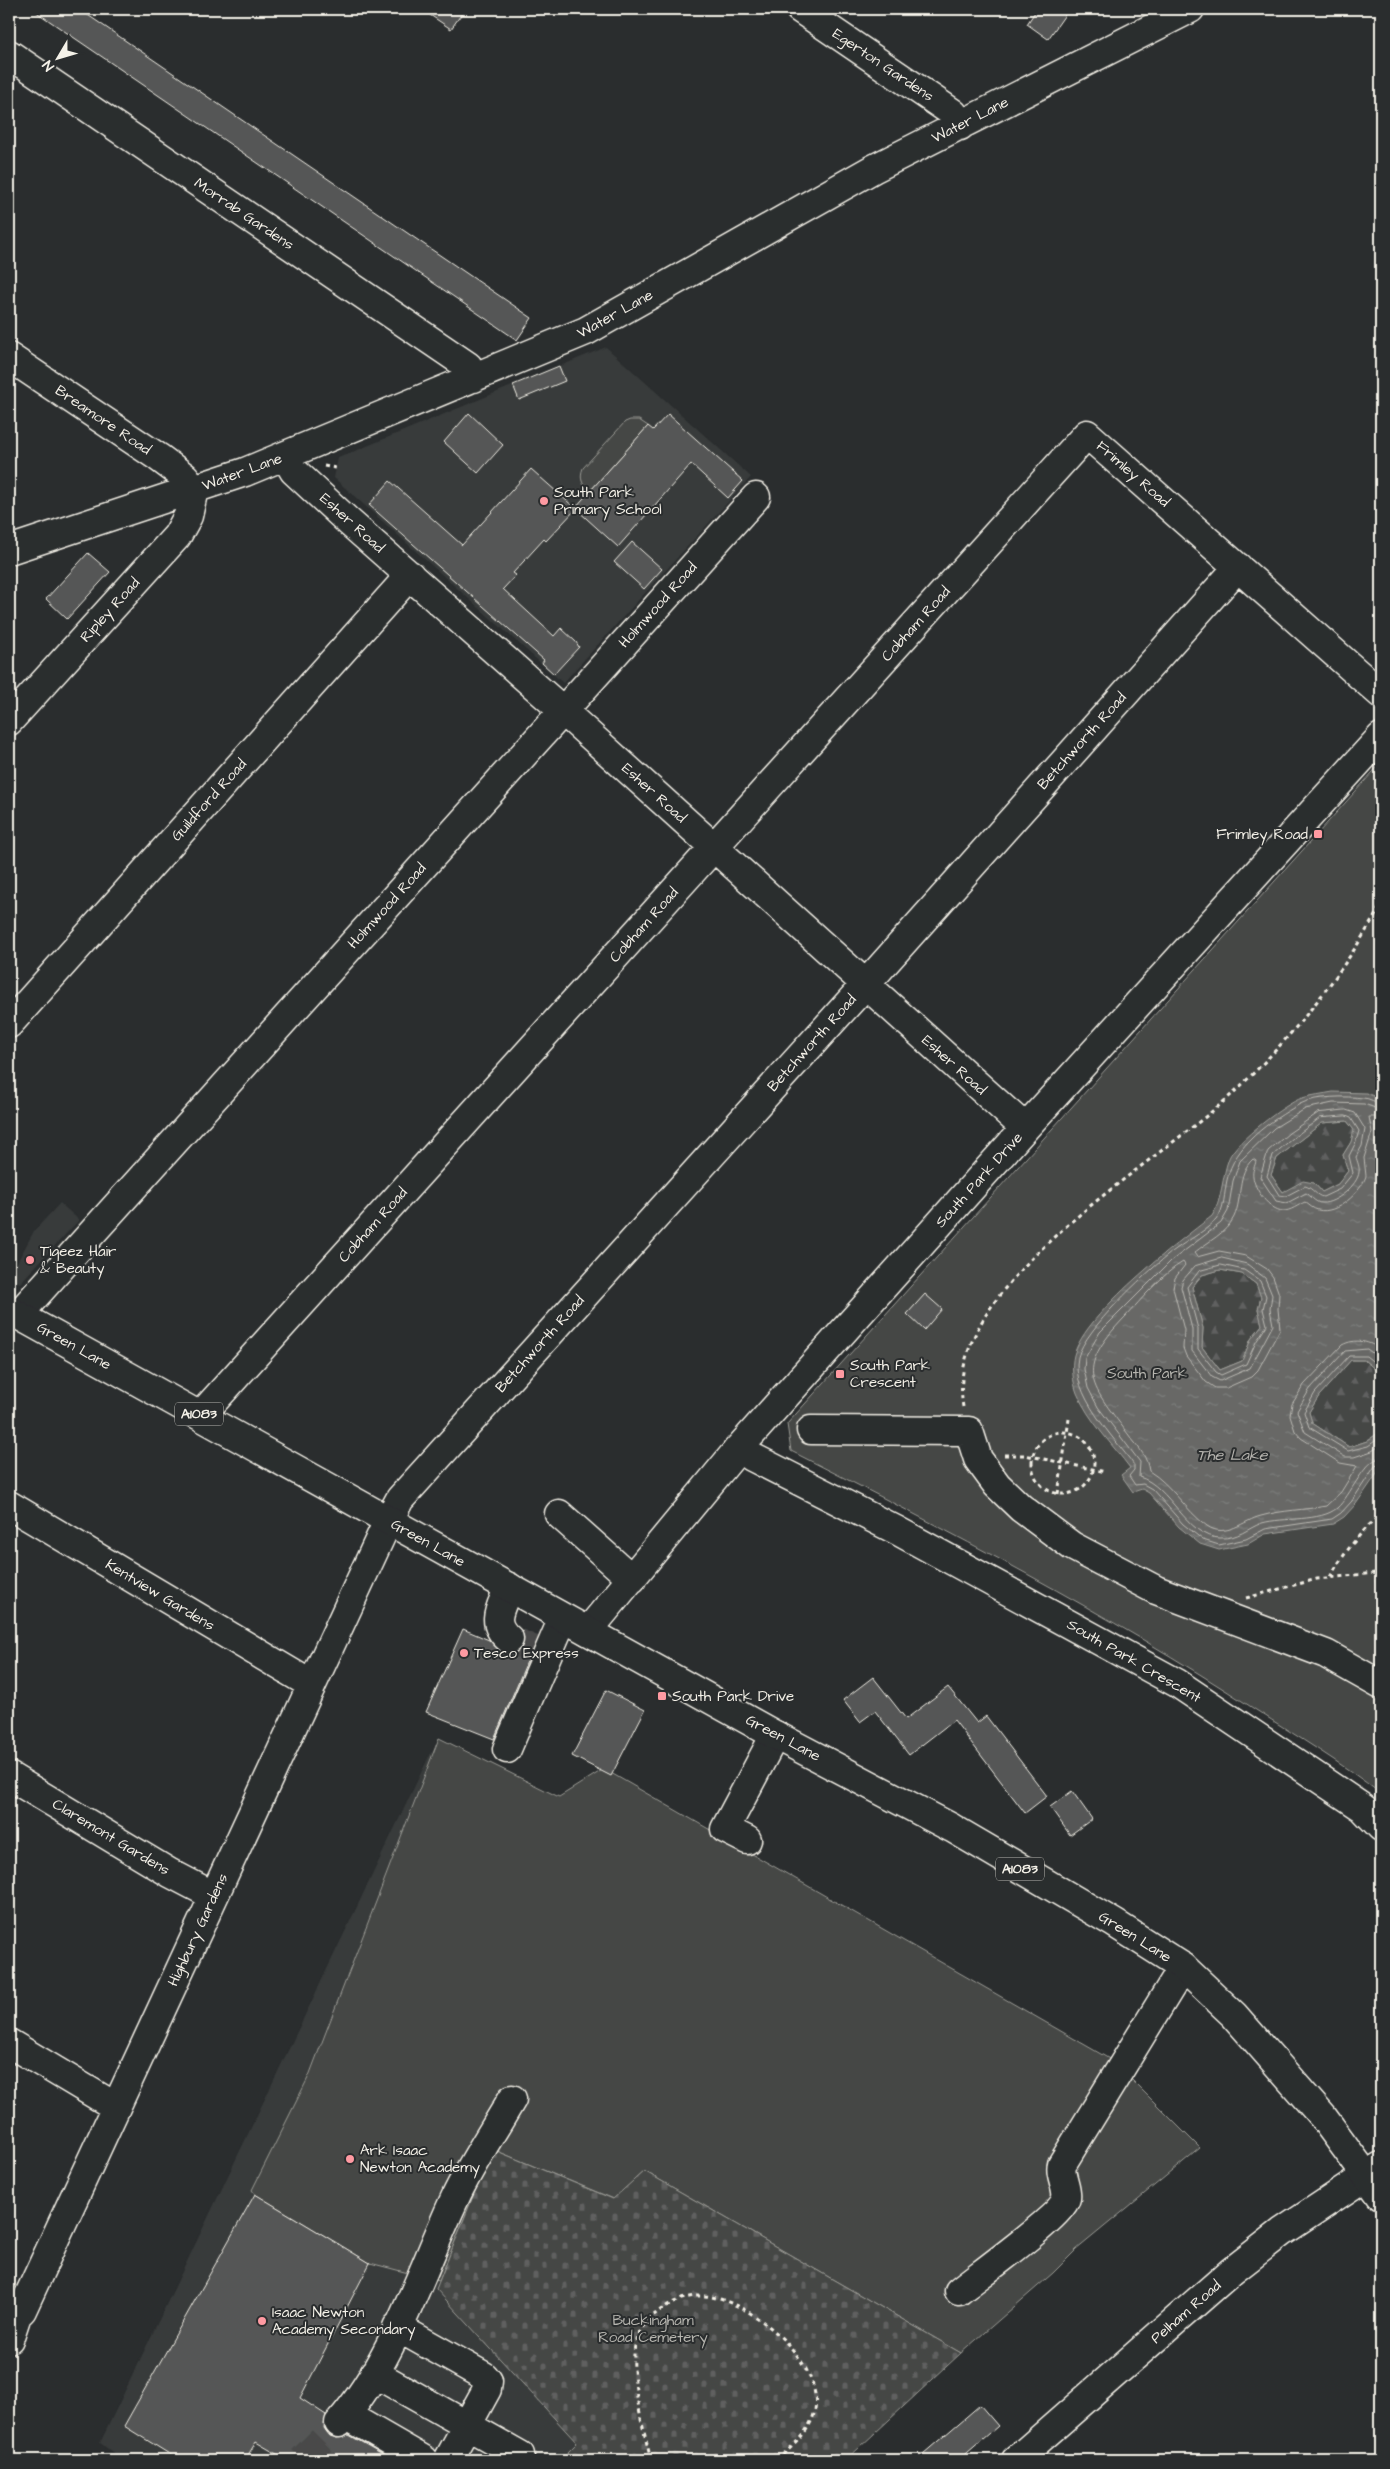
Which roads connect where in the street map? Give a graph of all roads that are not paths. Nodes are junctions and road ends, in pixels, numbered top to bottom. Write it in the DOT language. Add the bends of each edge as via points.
graph roads {
  1 [pos="800,9"];
  2 [pos="1190,9"];
  3 [pos="9,54"];
  4 [pos="960,126"];
  5 [pos="9,356"];
  6 [pos="474,378"];
  7 [pos="1088,434"];
  8 [pos="285,456"];
  9 [pos="194,489"];
  10 [pos="756,497"];
  11 [pos="9,550"];
  12 [pos="1238,567"];
  13 [pos="410,575"];
  14 [pos="1381,694"];
  15 [pos="562,710"];
  16 [pos="9,722"];
  17 [pos="1381,737"];
  18 [pos="714,848"];
  19 [pos="865,985"];
  20 [pos="9,1024"];
  21 [pos="1025,1128"];
  22 [pos="13,1312"];
  23 [pos="201,1415"];
  24 [pos="811,1430"];
  25 [pos="739,1448"];
  26 [pos="9,1505"];
  27 [pos="559,1514"];
  28 [pos="388,1521"];
  29 [pos="632,1579"];
  30 [pos="509,1587"];
  31 [pos="563,1618"];
  32 [pos="588,1631"];
  33 [pos="509,1639"];
  34 [pos="312,1685"];
  35 [pos="1381,1685"];
  36 [pos="775,1735"];
  37 [pos="507,1749"];
  38 [pos="9,1776"];
  39 [pos="1381,1827"];
  40 [pos="747,1840"];
  41 [pos="214,1896"];
  42 [pos="1183,1967"];
  43 [pos="9,2043"];
  44 [pos="512,2099"];
  45 [pos="116,2107"];
  46 [pos="1376,2179"];
  47 [pos="959,2291"];
  48 [pos="11,2323"];
  49 [pos="397,2328"];
  50 [pos="374,2374"];
  51 [pos="467,2424"];
  52 [pos="520,2455"];
  53 [pos="424,2460"];
  54 [pos="448,2460"];
  55 [pos="1016,2460"];
  1 -- 4 [label="street, Egerton Gardens" via="953,113"];
  2 -- 4 [label="street, Water Lane"];
  3 -- 6 [label="street, Morrab Gardens" via="468,366"];
  4 -- 6 [label="street, Water Lane" via="788,216 586,331"];
  5 -- 9 [label="street, Breamore Road" via="158,457 185,477"];
  6 -- 8 [label="street, Water Lane"];
  7 -- 12 [label="street, Frimley Road"];
  7 -- 18 [label="street, Cobham Road"];
  8 -- 9 [label="street, Water Lane"];
  8 -- 13 [label="street, Esher Road" via="294,471"];
  9 -- 11 [label="street, Water Lane"];
  9 -- 16 [label="street, Ripley Road" via="188,516 177,536"];
  10 -- 15 [label="street, Holmwood Road"];
  12 -- 14 [label="street, Frimley Road"];
  12 -- 19 [label="street, Betchworth Road"];
  13 -- 15 [label="street, Esher Road"];
  13 -- 20 [label="street, Guildford Road"];
  15 -- 18 [label="street, Esher Road"];
  15 -- 22 [label="street, Holmwood Road"];
  17 -- 21 [label="street, South Park Drive"];
  18 -- 19 [label="street, Esher Road"];
  18 -- 23 [label="street, Cobham Road"];
  19 -- 21 [label="street, Esher Road"];
  19 -- 28 [label="street, Betchworth Road" via="400,1499"];
  21 -- 25 [label="street, South Park Drive"];
  22 -- 23 [label="street, Green Lane / A1083"];
  23 -- 28 [label="street, Green Lane / A1083"];
  24 -- 35 [label="street" via="969,1431 978,1459 997,1485 1021,1508 1072,1546 1156,1590 1326,1654"];
  25 -- 29 [label="street, South Park Drive"];
  25 -- 39 [label="street, South Park Crescent" via="1178,1683 1363,1808"];
  26 -- 34 [label="street, Kentview Gardens"];
  27 -- 29 [label="street"];
  28 -- 30 [label="street, Green Lane / A1083"];
  28 -- 34 [label="street, Highbury Gardens"];
  29 -- 32 [label="street, South Park Drive"];
  30 -- 31 [label="street, Green Lane / A1083"];
  30 -- 33 [label="street" via="497,1618 498,1625"];
  31 -- 32 [label="street, Green Lane / A1083"];
  31 -- 37 [label="street" via="543,1654"];
  32 -- 36 [label="street, Green Lane / A1083"];
  34 -- 41 [label="street, Highbury Gardens"];
  36 -- 40 [label="street" via="725,1829"];
  36 -- 42 [label="street, Green Lane / A1083" via="952,1828"];
  38 -- 41 [label="street, Claremont Gardens"];
  41 -- 45 [label="street, Highbury Gardens"];
  42 -- 46 [label="street, Green Lane / A1083" via="1234,2015"];
  42 -- 47 [label="street" via="1062,2164 1066,2198 1063,2205"];
  43 -- 45 [label="street"];
  44 -- 49 [label="street" via="456,2195"];
  45 -- 48 [label="street, Highbury Gardens" via="22,2310"];
  46 -- 55 [label="street, Pelham Road" via="1282,2232 1232,2271"];
  49 -- 50 [label="street"];
  49 -- 51 [label="street" via="488,2381 487,2389"];
  50 -- 51 [label="street"];
  50 -- 53 [label="street" via="342,2419"];
  51 -- 52 [label="street"];
  51 -- 54 [label="street"];
}
